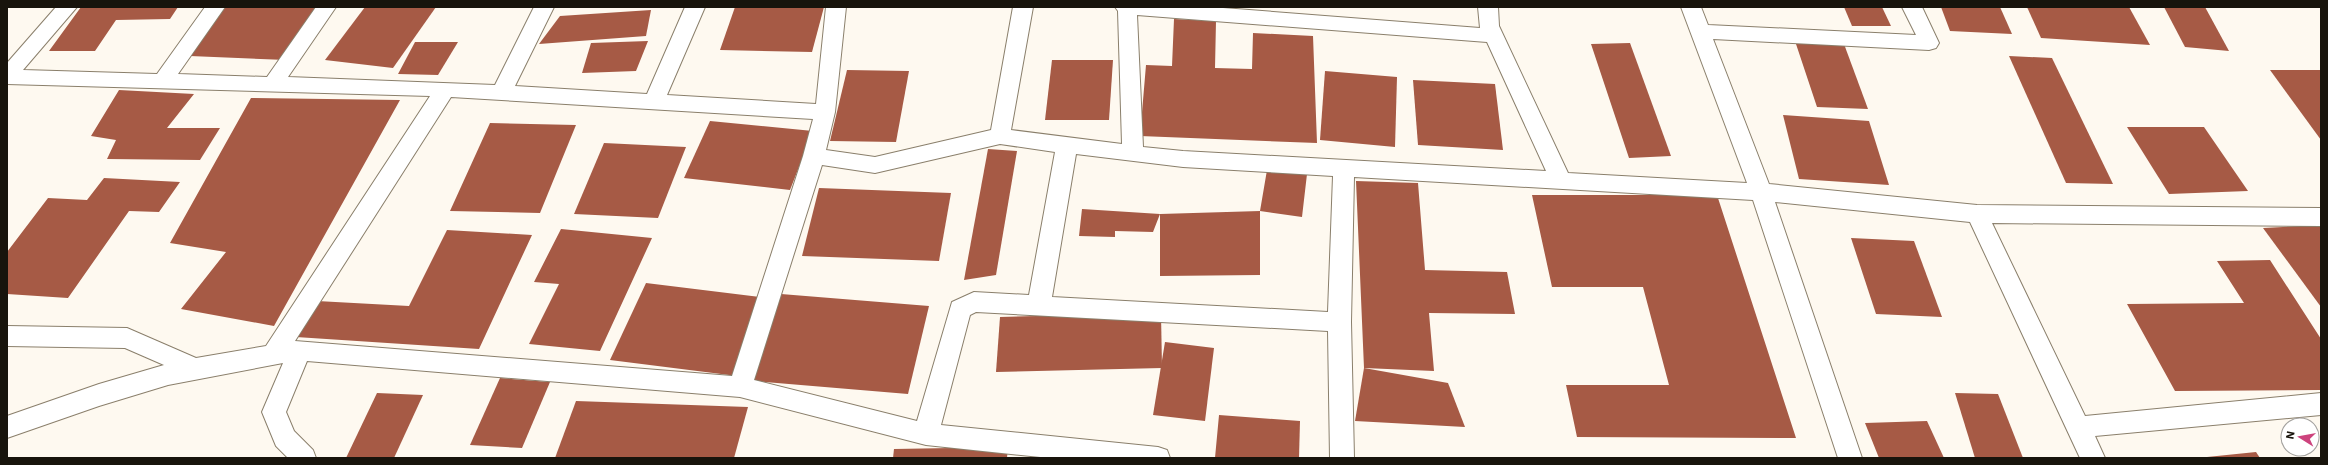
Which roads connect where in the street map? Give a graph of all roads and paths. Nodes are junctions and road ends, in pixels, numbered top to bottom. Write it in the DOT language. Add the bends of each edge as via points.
graph roads {
  1 [pos="68,7"];
  2 [pos="215,7"];
  3 [pos="326,7"];
  4 [pos="544,7"];
  5 [pos="695,7"];
  6 [pos="836,7"];
  7 [pos="1023,7"];
  8 [pos="1126,7"];
  9 [pos="1488,7"];
  10 [pos="1692,7"];
  11 [pos="1912,7"];
  12 [pos="1702,32"];
  13 [pos="1493,36"];
  14 [pos="7,76"];
  15 [pos="163,81"];
  16 [pos="273,84"];
  17 [pos="444,89"];
  18 [pos="501,93"];
  19 [pos="653,103"];
  20 [pos="825,112"];
  21 [pos="1000,136"];
  22 [pos="1066,145"];
  23 [pos="1133,154"];
  24 [pos="814,156"];
  25 [pos="1344,168"];
  26 [pos="1561,180"];
  27 [pos="1761,192"];
  28 [pos="1977,214"];
  29 [pos="2321,217"];
  30 [pos="1039,305"];
  31 [pos="1339,322"];
  32 [pos="7,336"];
  33 [pos="300,350"];
  34 [pos="273,355"];
  35 [pos="194,368"];
  36 [pos="740,387"];
  37 [pos="2321,404"];
  38 [pos="7,427"];
  39 [pos="2079,427"];
  40 [pos="926,434"];
  41 [pos="304,458"];
  42 [pos="1158,458"];
  43 [pos="1342,458"];
  44 [pos="1850,458"];
  45 [pos="2093,458"];
  1 -- 14 [label="street"];
  2 -- 15 [label="street"];
  3 -- 16 [label="street"];
  4 -- 18 [label="street"];
  5 -- 19 [label="street"];
  6 -- 20 [label="street"];
  7 -- 21 [label="street"];
  8 -- 13 [label="street"];
  8 -- 23 [label="street"];
  9 -- 13 [label="street" via="1489,26"];
  10 -- 12 [label="street"];
  11 -- 12 [label="street" via="1929,43"];
  12 -- 27 [label="street"];
  13 -- 26 [label="street"];
  14 -- 15 [label="street"];
  15 -- 16 [label="street"];
  16 -- 17 [label="street"];
  17 -- 18 [label="street"];
  17 -- 34 [label="street"];
  18 -- 19 [label="street"];
  19 -- 20 [label="street"];
  20 -- 24 [label="street"];
  21 -- 22 [label="street"];
  21 -- 24 [label="street" via="875,165"];
  22 -- 23 [label="street"];
  22 -- 30 [label="street"];
  23 -- 25 [label="street"];
  24 -- 36 [label="street"];
  25 -- 26 [label="street"];
  25 -- 31 [label="street"];
  26 -- 27 [label="street"];
  27 -- 28 [label="street"];
  27 -- 44 [label="street"];
  28 -- 29 [label="street"];
  28 -- 39 [label="street"];
  30 -- 31 [label="street"];
  30 -- 40 [label="street" via="974,302 960,309"];
  31 -- 43 [label="street"];
  32 -- 35 [label="street" via="127,338"];
  33 -- 34 [label="street"];
  33 -- 36 [label="street"];
  33 -- 41 [label="street" via="274,412 285,438"];
  34 -- 35 [label="street"];
  35 -- 38 [label="street" via="72,404"];
  36 -- 40 [label="street"];
  37 -- 39 [label="street"];
  39 -- 45 [label="street"];
  40 -- 42 [label="street"];
}
